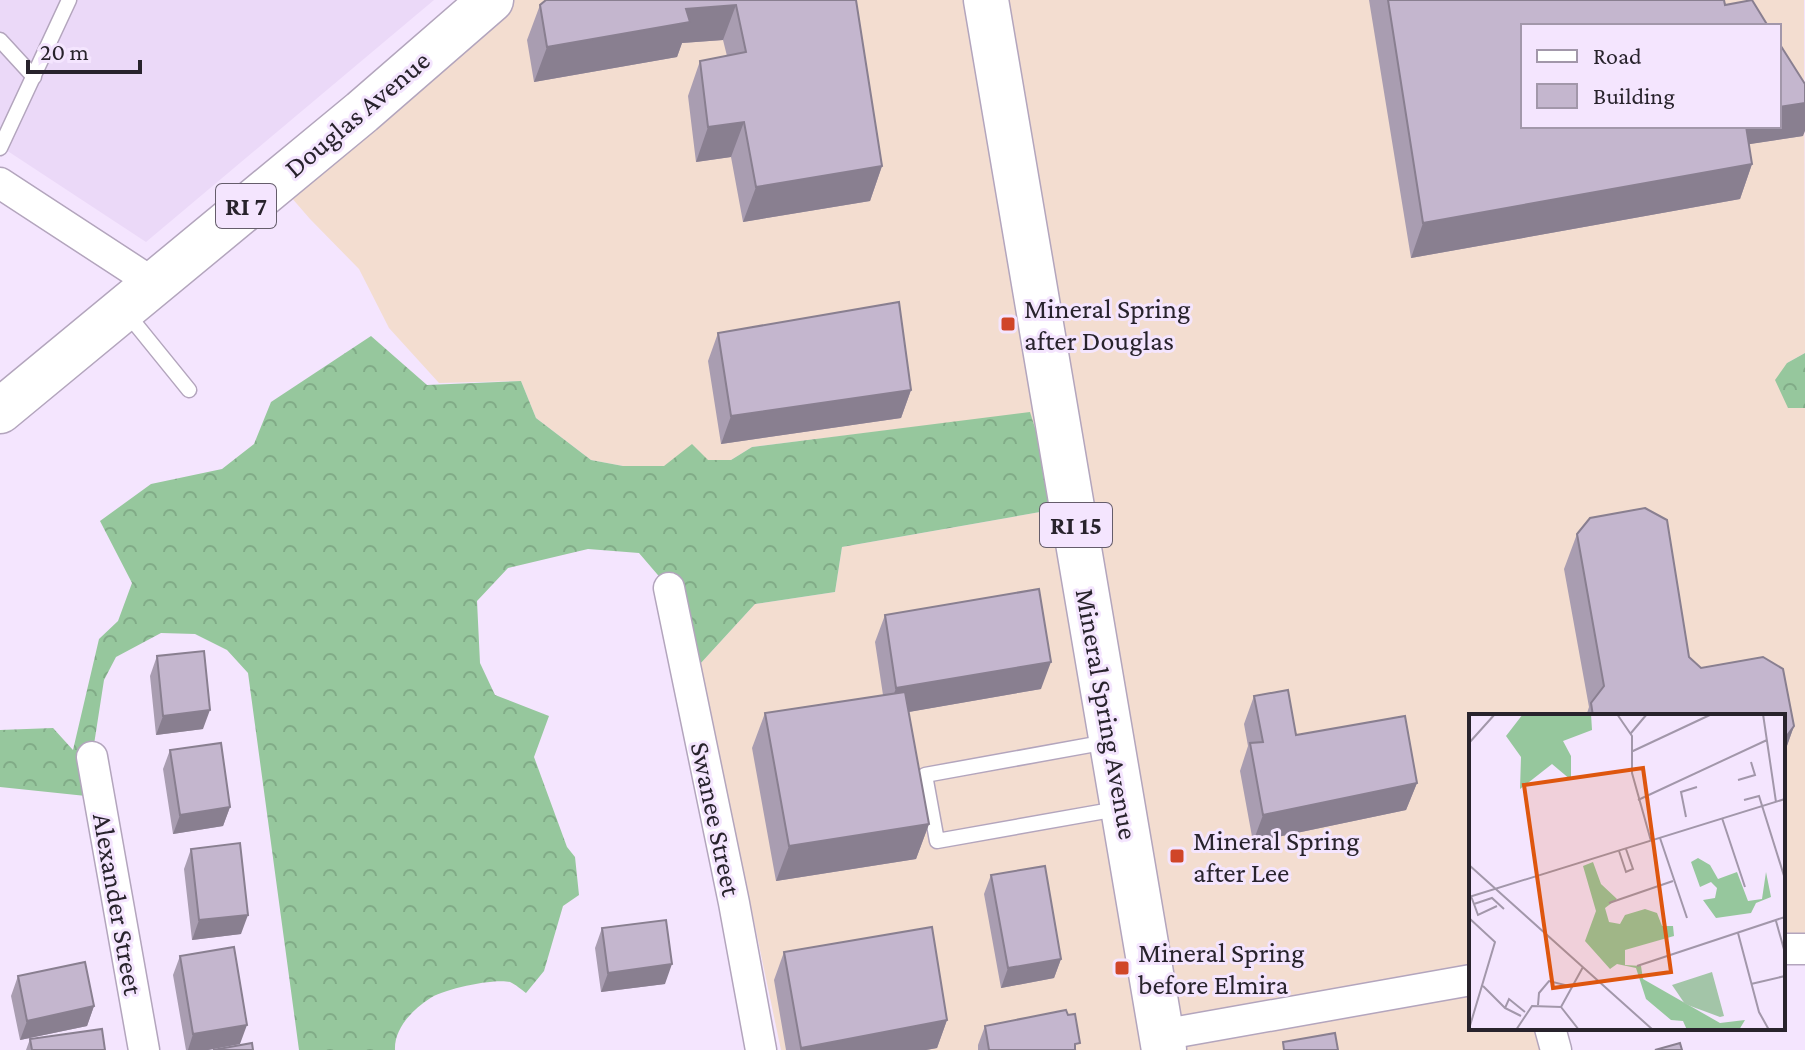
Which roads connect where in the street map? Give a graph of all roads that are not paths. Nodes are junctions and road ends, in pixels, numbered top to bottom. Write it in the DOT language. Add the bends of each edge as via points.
graph roads {
  1 [pos="69,0"];
  2 [pos="491,0"];
  3 [pos="986,0"];
  4 [pos="0,40"];
  5 [pos="34,77"];
  6 [pos="0,148"];
  7 [pos="0,183"];
  8 [pos="138,296"];
  9 [pos="189,390"];
  10 [pos="0,411"];
  11 [pos="669,588"];
  12 [pos="1112,741"];
  13 [pos="92,757"];
  14 [pos="1123,807"];
  15 [pos="1469,980"];
  16 [pos="1551,1030"];
  17 [pos="1163,1042"];
  18 [pos="144,1050"];
  19 [pos="761,1050"];
  20 [pos="1556,1050"];
  1 -- 5 [label="lane"];
  2 -- 8 [label="main road, Douglas Avenue / RI 7"];
  3 -- 12 [label="main road, Mineral Spring Avenue / RI 15"];
  4 -- 5 [label="lane"];
  5 -- 6 [label="lane"];
  7 -- 8 [label="street"];
  8 -- 9 [label="lane"];
  8 -- 10 [label="main road, Douglas Avenue / RI 7"];
  11 -- 19 [label="street, Swanee Street"];
  12 -- 14 [label="main road, Mineral Spring Avenue / RI 15"];
  12 -- 14 [label="lane" via="925,775 937,841"];
  13 -- 18 [label="street, Alexander Street"];
  14 -- 17 [label="main road, Mineral Spring Avenue / RI 15"];
  15 -- 17 [label="street"];
  16 -- 20 [label="street"];
}
